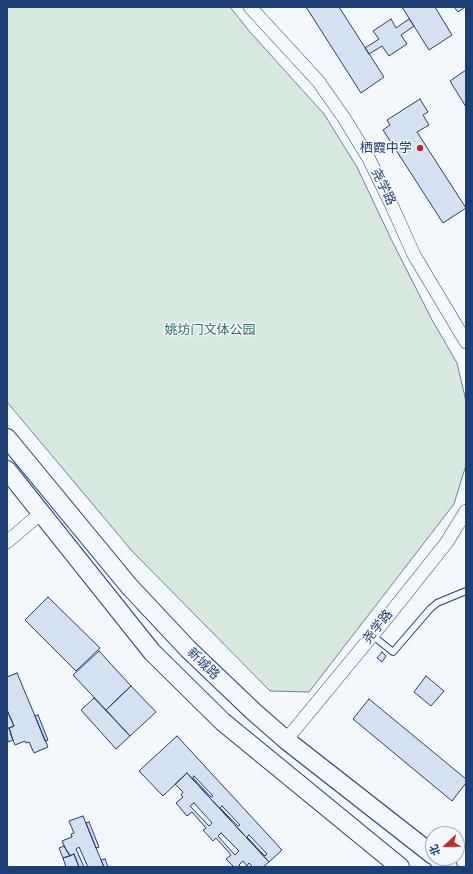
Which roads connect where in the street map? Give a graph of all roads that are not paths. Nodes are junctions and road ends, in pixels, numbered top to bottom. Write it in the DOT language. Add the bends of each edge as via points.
graph roads {
  1 [pos="250,7"];
  2 [pos="466,342"];
  3 [pos="7,438"];
  4 [pos="7,470"];
  5 [pos="466,511"];
  6 [pos="42,513"];
  7 [pos="7,542"];
  8 [pos="466,591"];
  9 [pos="372,635"];
  10 [pos="286,740"];
  11 [pos="425,849"];
  12 [pos="398,866"];
  1 -- 2 [label="street, 尧学路" via="318,81 344,118 368,157 414,255"];
  3 -- 10 [label="main road, 新城路" via="140,597 188,649"];
  4 -- 6 [label="main road, 新城路"];
  5 -- 9 [label="street, 尧学路" via="447,542"];
  6 -- 7 [label="street"];
  6 -- 12 [label="main road, 新城路" via="152,652 223,722"];
  8 -- 9 [label="lane" via="437,603 393,652"];
  9 -- 10 [label="street, 尧学路"];
  10 -- 11 [label="main road, 新城路"];
}
